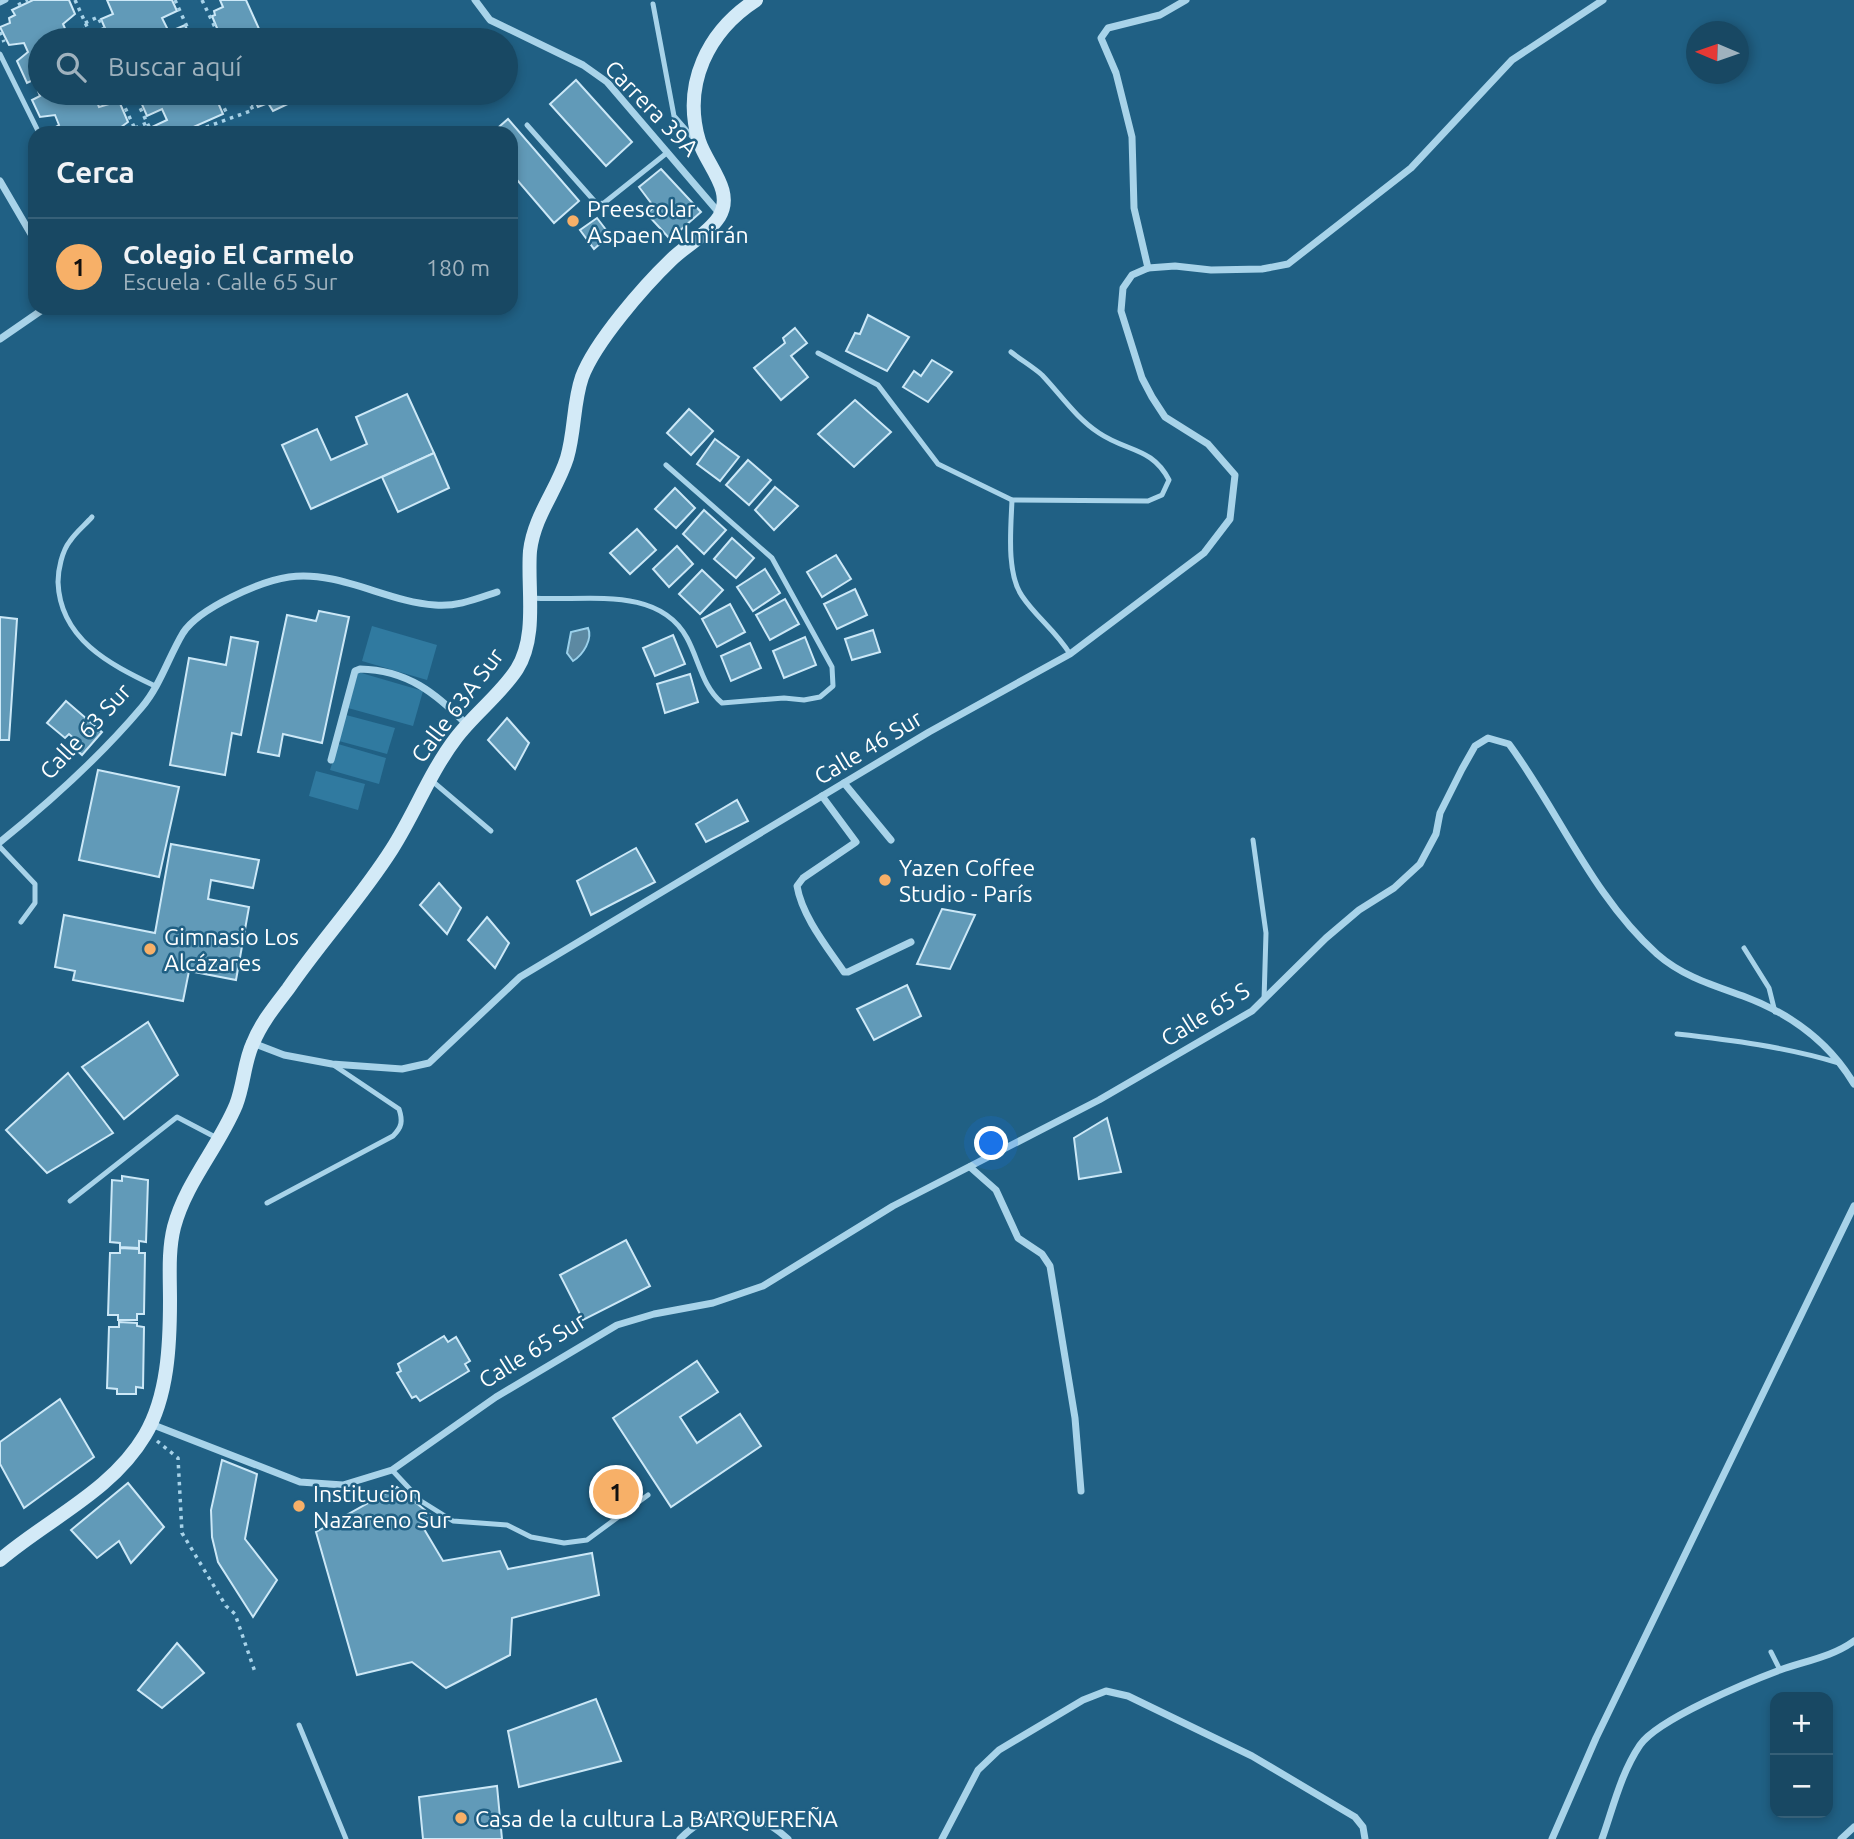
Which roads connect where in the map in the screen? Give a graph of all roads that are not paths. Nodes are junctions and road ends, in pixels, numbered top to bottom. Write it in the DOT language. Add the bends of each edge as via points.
graph roads {
  1 [pos="6,0"];
  2 [pos="475,0"];
  3 [pos="756,0"];
  4 [pos="1186,0"];
  5 [pos="1603,0"];
  6 [pos="0,3"];
  7 [pos="653,4"];
  8 [pos="507,28"];
  9 [pos="518,34"];
  10 [pos="0,54"];
  11 [pos="527,125"];
  12 [pos="36,126"];
  13 [pos="700,145"];
  14 [pos="668,152"];
  15 [pos="0,181"];
  16 [pos="721,214"];
  17 [pos="28,229"];
  18 [pos="1148,268"];
  19 [pos="35,315"];
  20 [pos="0,339"];
  21 [pos="1011,352"];
  22 [pos="818,353"];
  23 [pos="666,465"];
  24 [pos="1012,500"];
  25 [pos="92,517"];
  26 [pos="496,592"];
  27 [pos="531,598"];
  28 [pos="1070,654"];
  29 [pos="155,686"];
  30 [pos="467,725"];
  31 [pos="331,760"];
  32 [pos="429,777"];
  33 [pos="844,783"];
  34 [pos="822,796"];
  35 [pos="491,831"];
  36 [pos="891,839"];
  37 [pos="1254,840"];
  38 [pos="0,844"];
  39 [pos="21,922"];
  40 [pos="911,942"];
  41 [pos="1744,948"];
  42 [pos="1264,1001"];
  43 [pos="1775,1012"];
  44 [pos="1677,1034"];
  45 [pos="253,1043"];
  46 [pos="332,1064"];
  47 [pos="1842,1064"];
  48 [pos="1854,1084"];
  49 [pos="219,1139"];
  50 [pos="970,1167"];
  51 [pos="934,1185"];
  52 [pos="70,1202"];
  53 [pos="267,1203"];
  54 [pos="1854,1206"];
  55 [pos="148,1429"];
  56 [pos="392,1470"];
  57 [pos="1081,1490"];
  58 [pos="648,1495"];
  59 [pos="0,1560"];
  60 [pos="1854,1641"];
  61 [pos="1772,1652"];
  62 [pos="1780,1670"];
  63 [pos="299,1725"];
  64 [pos="1854,1827"];
  65 [pos="346,1839"];
  66 [pos="680,1839"];
  67 [pos="788,1839"];
  68 [pos="942,1839"];
  69 [pos="1365,1839"];
  70 [pos="1552,1839"];
  71 [pos="1602,1839"];
  72 [pos="1841,1839"];
  1 -- 6 [label="lane"];
  2 -- 8 [label="street, Carrera 39A" via="490,20"];
  3 -- 13 [label="street" via="727,22 705,53 695,84 694,118"];
  4 -- 18 [label="street" via="1160,15 1108,28 1101,38 1116,73 1132,137 1134,208"];
  5 -- 18 [label="street" via="1512,60 1411,168 1288,264 1262,269"];
  7 -- 13 [label="lane" via="674,116"];
  9 -- 14 [label="street, Carrera 39A" via="607,82"];
  10 -- 12 [label="lane"];
  11 -- 14 [label="lane" via="597,204 604,204"];
  13 -- 16 [label="street" via="724,195"];
  14 -- 16 [label="street, Carrera 39A"];
  15 -- 17 [label="street"];
  16 -- 27 [label="street, Calle 63A Sur" via="636,298 584,371 567,459 541,510 530,550"];
  18 -- 28 [label="street, Calle 46 Sur" via="1132,275 1120,300 1142,377 1166,417 1208,444 1235,475 1235,498 1230,519 1204,553"];
  19 -- 20 [label="street"];
  21 -- 24 [label="lane" via="1041,374 1101,434 1143,452 1161,465 1169,480 1162,495 1148,500"];
  22 -- 24 [label="lane" via="878,385 938,464"];
  23 -- 27 [label="lane" via="772,558 832,667 833,686 820,697 804,700 722,703 710,693 676,621 658,610 609,598"];
  24 -- 28 [label="lane" via="1010,555 1021,595 1057,632"];
  25 -- 29 [label="lane" via="68,543 58,573 59,600 72,630 92,650"];
  26 -- 29 [label="street, Calle 63 Sur" via="460,604 434,605 326,579 292,576 261,583 233,595 185,629"];
  27 -- 30 [label="street, Calle 63A Sur" via="519,667"];
  28 -- 33 [label="street, Calle 46 Sur"];
  29 -- 38 [label="street, Calle 63 Sur" via="144,705 66,789"];
  30 -- 31 [label="street" via="437,694 420,684 360,668 355,671"];
  30 -- 32 [label="street, Calle 63A Sur"];
  32 -- 35 [label="lane"];
  32 -- 45 [label="street, Calle 63A Sur" via="393,849 300,971"];
  33 -- 34 [label="street, Calle 46 Sur"];
  33 -- 36 [label="street"];
  34 -- 40 [label="street" via="856,842 797,886 799,899 834,958 848,972"];
  34 -- 46 [label="street, Calle 46 Sur" via="520,977 429,1063 402,1069"];
  37 -- 42 [label="lane" via="1266,933"];
  38 -- 39 [label="lane" via="35,884 35,903"];
  41 -- 43 [label="lane" via="1769,988"];
  42 -- 43 [label="street, Calle 65 S" via="1326,938 1420,864 1475,746 1488,738 1509,744 1597,880 1657,954 1704,983"];
  42 -- 50 [label="street, Calle 65 S" via="1099,1100"];
  43 -- 47 [label="street, Calle 65 S" via="1815,1037"];
  44 -- 47 [label="lane" via="1750,1042"];
  45 -- 46 [label="street, Calle 46 Sur" via="284,1055"];
  45 -- 49 [label="street" via="237,1102"];
  46 -- 53 [label="lane" via="399,1109 400,1129"];
  47 -- 48 [label="street, Calle 65 S"];
  49 -- 52 [label="lane" via="177,1117"];
  49 -- 55 [label="street" via="187,1191 173,1231 169,1350"];
  50 -- 51 [label="street, Calle 65 S"];
  50 -- 57 [label="street" via="996,1190 1017,1238 1042,1254 1051,1266 1075,1418"];
  51 -- 56 [label="street, Calle 65 Sur" via="763,1286 713,1303 617,1325 496,1397"];
  54 -- 70 [label="street" via="1596,1738"];
  55 -- 56 [label="street, Calle 65 Sur" via="300,1482 343,1485"];
  55 -- 59 [label="street" via="123,1464 79,1503"];
  56 -- 58 [label="lane" via="421,1501 453,1521 507,1525 564,1543 587,1540"];
  60 -- 62 [label="street" via="1840,1651"];
  61 -- 62 [label="lane"];
  62 -- 71 [label="street" via="1659,1727 1641,1743 1628,1765"];
  63 -- 65 [label="lane"];
  64 -- 72 [label="street"];
  66 -- 67 [label="street" via="695,1824 726,1813 751,1816 777,1828"];
  68 -- 69 [label="street" via="978,1770 999,1750 1106,1691 1128,1696 1252,1756 1356,1817"];
}
